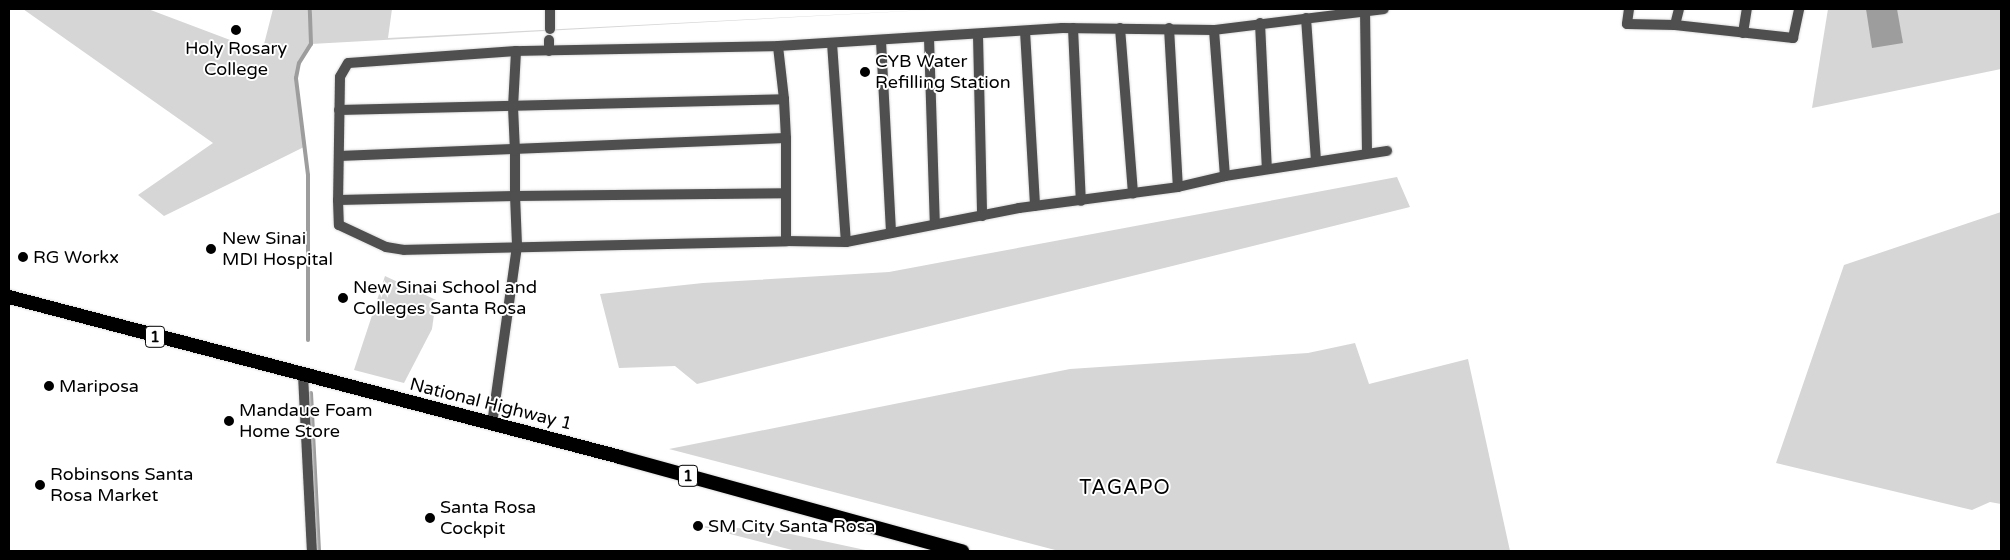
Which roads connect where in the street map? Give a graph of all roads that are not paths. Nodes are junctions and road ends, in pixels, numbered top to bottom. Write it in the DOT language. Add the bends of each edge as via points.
graph roads {
  1 [pos="550,9"];
  2 [pos="1384,9"];
  3 [pos="1629,9"];
  4 [pos="1679,9"];
  5 [pos="1747,9"];
  6 [pos="1799,9"];
  7 [pos="1365,10"];
  8 [pos="1306,18"];
  9 [pos="1260,23"];
  10 [pos="1675,25"];
  11 [pos="1073,28"];
  12 [pos="1120,28"];
  13 [pos="1169,28"];
  14 [pos="550,29"];
  15 [pos="1214,30"];
  16 [pos="1025,32"];
  17 [pos="1743,33"];
  18 [pos="978,35"];
  19 [pos="929,38"];
  20 [pos="881,41"];
  21 [pos="832,43"];
  22 [pos="778,46"];
  23 [pos="516,51"];
  24 [pos="784,99"];
  25 [pos="512,107"];
  26 [pos="339,110"];
  27 [pos="786,138"];
  28 [pos="515,151"];
  29 [pos="1387,151"];
  30 [pos="1366,153"];
  31 [pos="339,156"];
  32 [pos="1316,160"];
  33 [pos="1267,169"];
  34 [pos="1225,176"];
  35 [pos="1178,187"];
  36 [pos="1133,193"];
  37 [pos="786,194"];
  38 [pos="515,196"];
  39 [pos="338,200"];
  40 [pos="1081,201"];
  41 [pos="1036,206"];
  42 [pos="982,216"];
  43 [pos="935,224"];
  44 [pos="891,233"];
  45 [pos="786,241"];
  46 [pos="846,242"];
  47 [pos="517,245"];
  48 [pos="9,297"];
  49 [pos="302,376"];
  50 [pos="496,425"];
  51 [pos="312,551"];
  52 [pos="962,551"];
  1 -- 14 [label="street"];
  2 -- 7 [label="street"];
  3 -- 10 [label="street" via="1627,24"];
  4 -- 10 [label="street"];
  5 -- 17 [label="street"];
  6 -- 17 [label="street" via="1793,38"];
  7 -- 8 [label="street"];
  7 -- 30 [label="street"];
  8 -- 9 [label="street"];
  8 -- 32 [label="street"];
  9 -- 15 [label="street"];
  9 -- 33 [label="street"];
  10 -- 17 [label="street"];
  11 -- 12 [label="street"];
  11 -- 16 [label="street"];
  11 -- 40 [label="street"];
  12 -- 13 [label="street"];
  12 -- 36 [label="street"];
  13 -- 15 [label="street"];
  13 -- 35 [label="street"];
  15 -- 34 [label="street"];
  16 -- 18 [label="street"];
  16 -- 41 [label="street"];
  18 -- 19 [label="street"];
  18 -- 42 [label="street"];
  19 -- 20 [label="street"];
  19 -- 43 [label="street"];
  20 -- 21 [label="street"];
  20 -- 44 [label="street"];
  21 -- 22 [label="street"];
  21 -- 46 [label="street"];
  22 -- 23 [label="street" via="549,46"];
  22 -- 24 [label="street"];
  23 -- 25 [label="street"];
  23 -- 26 [label="street" via="348,63 340,77"];
  24 -- 25 [label="street"];
  24 -- 27 [label="street"];
  25 -- 26 [label="street"];
  25 -- 28 [label="street"];
  26 -- 31 [label="street"];
  27 -- 28 [label="street"];
  27 -- 37 [label="street"];
  28 -- 31 [label="street"];
  28 -- 38 [label="street"];
  29 -- 30 [label="street"];
  30 -- 32 [label="street"];
  31 -- 39 [label="street"];
  32 -- 33 [label="street"];
  33 -- 34 [label="street"];
  34 -- 35 [label="street"];
  35 -- 36 [label="street"];
  36 -- 40 [label="street"];
  37 -- 38 [label="street"];
  37 -- 45 [label="street"];
  38 -- 39 [label="street"];
  38 -- 47 [label="street"];
  39 -- 47 [label="street" via="339,225 392,249"];
  40 -- 41 [label="street"];
  41 -- 42 [label="street"];
  42 -- 43 [label="street"];
  43 -- 44 [label="street"];
  44 -- 46 [label="street"];
  45 -- 46 [label="street"];
  45 -- 47 [label="street"];
  47 -- 50 [label="street"];
  48 -- 49 [label="highway, National Highway 1 / 1"];
  49 -- 50 [label="highway, National Highway 1 / 1"];
  49 -- 51 [label="street"];
  50 -- 52 [label="highway, National Highway 1 / 1"];
}
